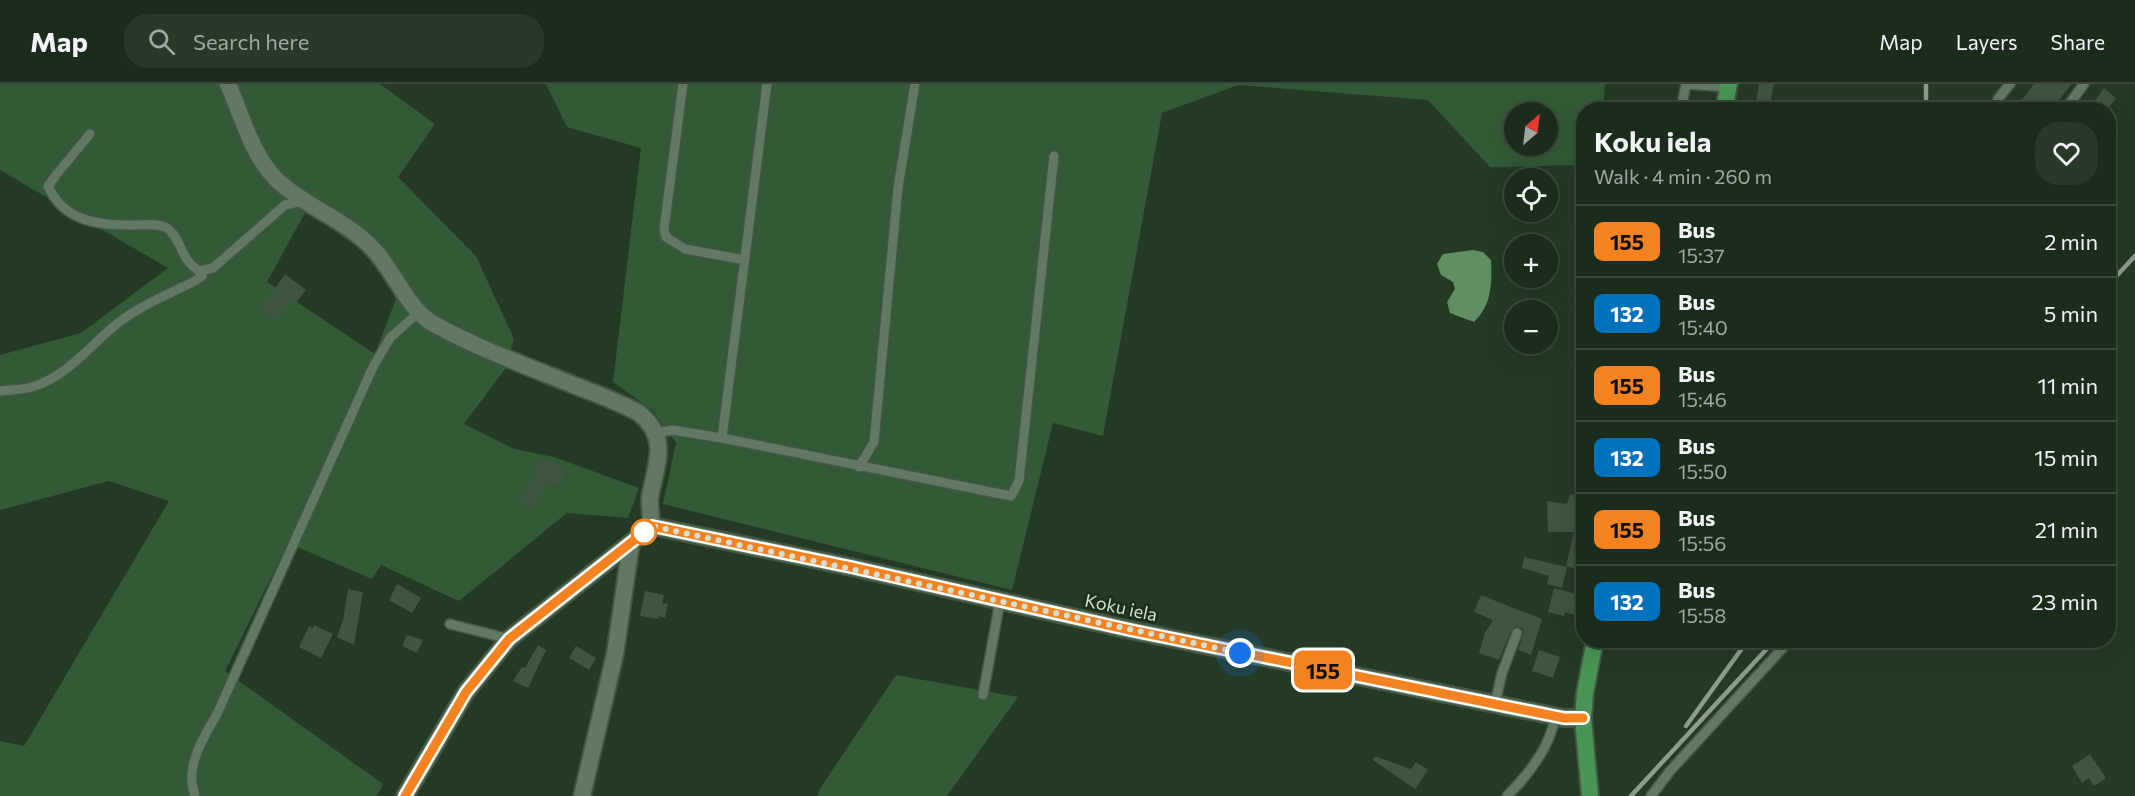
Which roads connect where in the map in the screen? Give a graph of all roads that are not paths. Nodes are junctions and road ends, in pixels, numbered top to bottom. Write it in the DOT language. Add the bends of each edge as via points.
graph roads {
  1 [pos="228,84"];
  2 [pos="683,84"];
  3 [pos="767,84"];
  4 [pos="915,84"];
  5 [pos="2010,84"];
  6 [pos="2084,84"];
  7 [pos="1728,86"];
  8 [pos="1998,99"];
  9 [pos="1683,102"];
  10 [pos="1725,102"];
  11 [pos="2071,102"];
  12 [pos="90,134"];
  13 [pos="1054,156"];
  14 [pos="303,199"];
  15 [pos="745,260"];
  16 [pos="202,271"];
  17 [pos="419,312"];
  18 [pos="0,391"];
  19 [pos="656,433"];
  20 [pos="722,438"];
  21 [pos="860,467"];
  22 [pos="652,526"];
  23 [pos="631,544"];
  24 [pos="1000,601"];
  25 [pos="450,624"];
  26 [pos="1517,633"];
  27 [pos="509,639"];
  28 [pos="1593,648"];
  29 [pos="1783,648"];
  30 [pos="983,695"];
  31 [pos="1495,704"];
  32 [pos="1555,716"];
  33 [pos="1583,718"];
  34 [pos="195,796"];
  35 [pos="405,796"];
  36 [pos="582,796"];
  37 [pos="1507,796"];
  38 [pos="1590,796"];
  39 [pos="1651,796"];
  1 -- 14 [label="street" via="258,154 278,180"];
  2 -- 15 [label="lane" via="666,237 685,249"];
  3 -- 15 [label="lane"];
  4 -- 21 [label="lane" via="898,188 874,442"];
  5 -- 8 [label="lane"];
  6 -- 11 [label="lane"];
  7 -- 9 [label="lane" via="1686,84"];
  7 -- 10 [label="main road"];
  12 -- 16 [label="lane" via="48,186 53,196 63,208 90,222 167,229 190,266"];
  13 -- 21 [label="lane" via="1019,481 1011,496"];
  14 -- 16 [label="lane" via="285,205 213,268"];
  14 -- 17 [label="street" via="356,232 373,248"];
  15 -- 20 [label="lane"];
  16 -- 18 [label="lane" via="195,281 145,305 117,324 50,381"];
  17 -- 19 [label="street" via="432,323 479,345 627,406 650,421"];
  17 -- 34 [label="lane" via="390,338 373,367 217,714 197,750 191,772"];
  19 -- 20 [label="lane" via="672,430"];
  19 -- 22 [label="street" via="659,457 650,500"];
  20 -- 21 [label="lane"];
  22 -- 23 [label="street"];
  22 -- 24 [label="street, Koku iela"];
  23 -- 27 [label="street"];
  23 -- 36 [label="street" via="615,654"];
  24 -- 30 [label="lane"];
  24 -- 31 [label="street, Koku iela"];
  25 -- 27 [label="lane"];
  26 -- 31 [label="lane"];
  27 -- 35 [label="street" via="466,692"];
  28 -- 33 [label="main road"];
  29 -- 39 [label="lane"];
  31 -- 32 [label="street, Koku iela"];
  32 -- 33 [label="street, Koku iela"];
  32 -- 37 [label="lane" via="1554,728 1534,765"];
  33 -- 38 [label="main road"];
}
